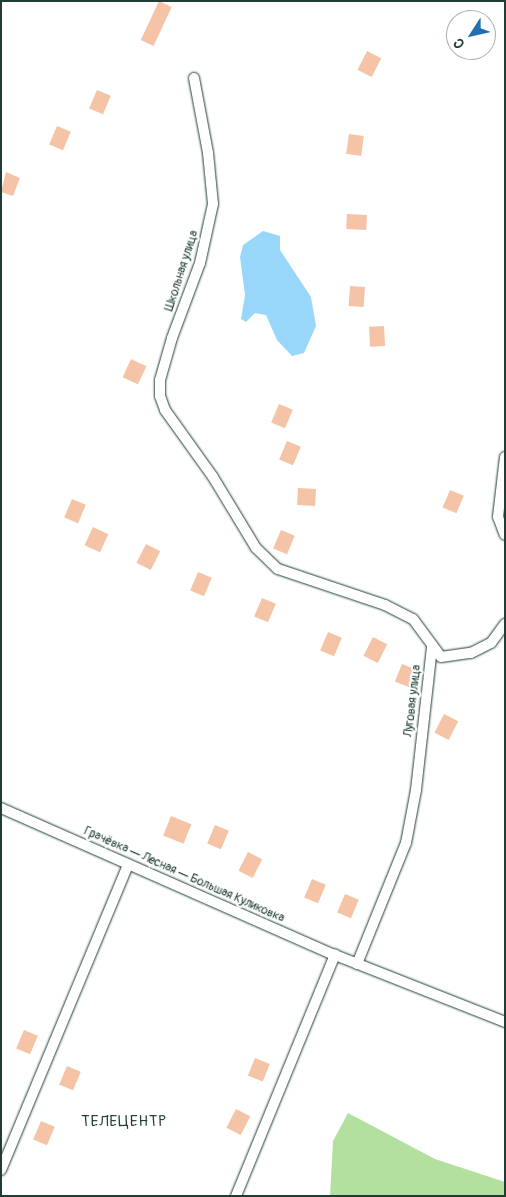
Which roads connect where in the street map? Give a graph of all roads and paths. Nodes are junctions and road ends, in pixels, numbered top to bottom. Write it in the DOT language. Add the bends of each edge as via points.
graph roads {
  1 [pos="194,78"];
  2 [pos="505,457"];
  3 [pos="505,535"];
  4 [pos="505,624"];
  5 [pos="432,648"];
  6 [pos="1,808"];
  7 [pos="128,865"];
  8 [pos="335,955"];
  9 [pos="358,964"];
  10 [pos="505,1022"];
  11 [pos="1,1170"];
  12 [pos="236,1196"];
  1 -- 5 [label="street, Школьная улица" via="208,153 213,204 205,247 160,380 164,410 264,559 278,569 385,605 413,619"];
  2 -- 3 [label="street" via="498,517"];
  4 -- 5 [label="street" via="491,643 472,654 440,657"];
  5 -- 9 [label="street, Луговая улица" via="416,790 406,843"];
  6 -- 7 [label="street, Грачёвка — Лесная — Большая Куликовка"];
  7 -- 8 [label="street, Грачёвка — Лесная — Большая Куликовка"];
  7 -- 11 [label="street"];
  8 -- 9 [label="street, Грачёвка — Лесная — Большая Куликовка"];
  8 -- 12 [label="street"];
  9 -- 10 [label="street"];
}
